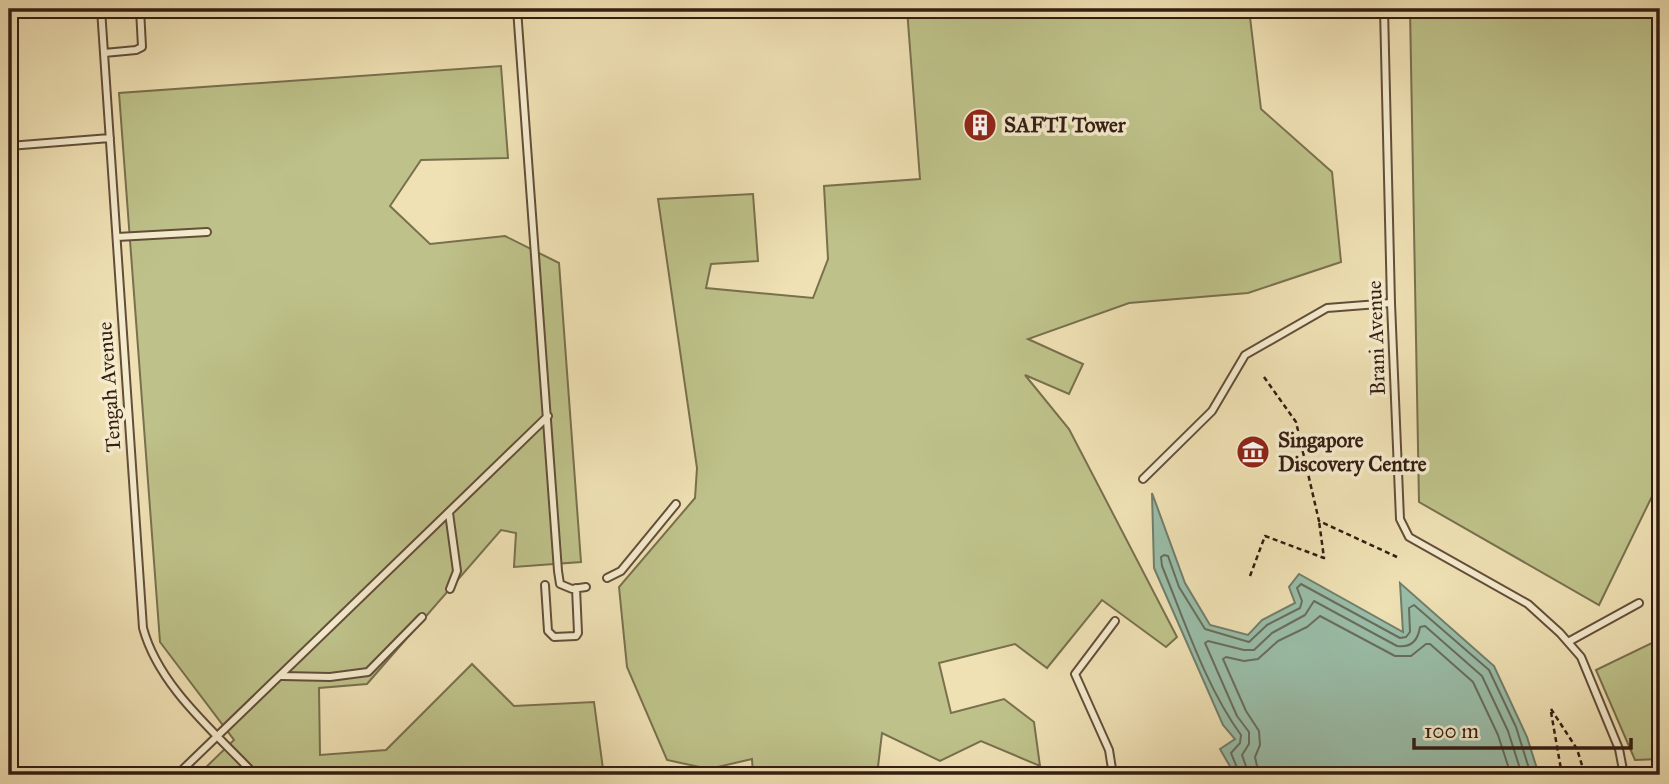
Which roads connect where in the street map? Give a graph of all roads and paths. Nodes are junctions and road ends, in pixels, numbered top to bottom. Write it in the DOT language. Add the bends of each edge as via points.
graph roads {
  1 [pos="101,9"];
  2 [pos="140,9"];
  3 [pos="517,9"];
  4 [pos="1384,9"];
  5 [pos="104,53"];
  6 [pos="110,138"];
  7 [pos="9,146"];
  8 [pos="207,232"];
  9 [pos="117,237"];
  10 [pos="1391,303"];
  11 [pos="1264,377"];
  12 [pos="548,416"];
  13 [pos="1143,478"];
  14 [pos="676,504"];
  15 [pos="449,513"];
  16 [pos="1319,521"];
  17 [pos="1397,557"];
  18 [pos="1250,576"];
  19 [pos="607,578"];
  20 [pos="545,585"];
  21 [pos="586,587"];
  22 [pos="576,588"];
  23 [pos="450,589"];
  24 [pos="1639,603"];
  25 [pos="422,618"];
  26 [pos="1115,621"];
  27 [pos="1568,642"];
  28 [pos="282,676"];
  29 [pos="219,737"];
  30 [pos="177,775"];
  31 [pos="255,775"];
  32 [pos="1113,775"];
  33 [pos="1562,775"];
  34 [pos="1585,775"];
  35 [pos="1624,775"];
  1 -- 5 [label="lane, Tengah Avenue"];
  2 -- 5 [label="lane" via="142,47"];
  3 -- 12 [label="lane"];
  4 -- 10 [label="lane, Brani Avenue"];
  5 -- 6 [label="lane, Tengah Avenue"];
  6 -- 7 [label="lane"];
  6 -- 9 [label="lane, Tengah Avenue"];
  8 -- 9 [label="lane"];
  9 -- 29 [label="lane, Tengah Avenue" via="144,628 171,685"];
  10 -- 13 [label="lane" via="1327,308 1245,355 1212,411"];
  10 -- 27 [label="lane, Brani Avenue" via="1400,519 1409,537 1528,604"];
  11 -- 16 [label="path" via="1296,422"];
  12 -- 15 [label="lane"];
  12 -- 22 [label="lane" via="560,584"];
  14 -- 19 [label="lane" via="621,571"];
  15 -- 23 [label="lane" via="457,571"];
  15 -- 28 [label="lane"];
  16 -- 17 [label="path"];
  16 -- 18 [label="path" via="1324,558 1265,536"];
  20 -- 22 [label="lane" via="548,631 554,637 578,633"];
  21 -- 22 [label="lane"];
  24 -- 27 [label="lane"];
  25 -- 28 [label="lane" via="368,671 330,677"];
  26 -- 32 [label="lane" via="1075,674 1109,750"];
  27 -- 35 [label="lane, Brani Avenue" via="1581,657 1619,749"];
  28 -- 29 [label="lane"];
  29 -- 30 [label="lane"];
  29 -- 31 [label="lane, Tengah Avenue"];
  33 -- 34 [label="path" via="1551,709 1577,749"];
}
